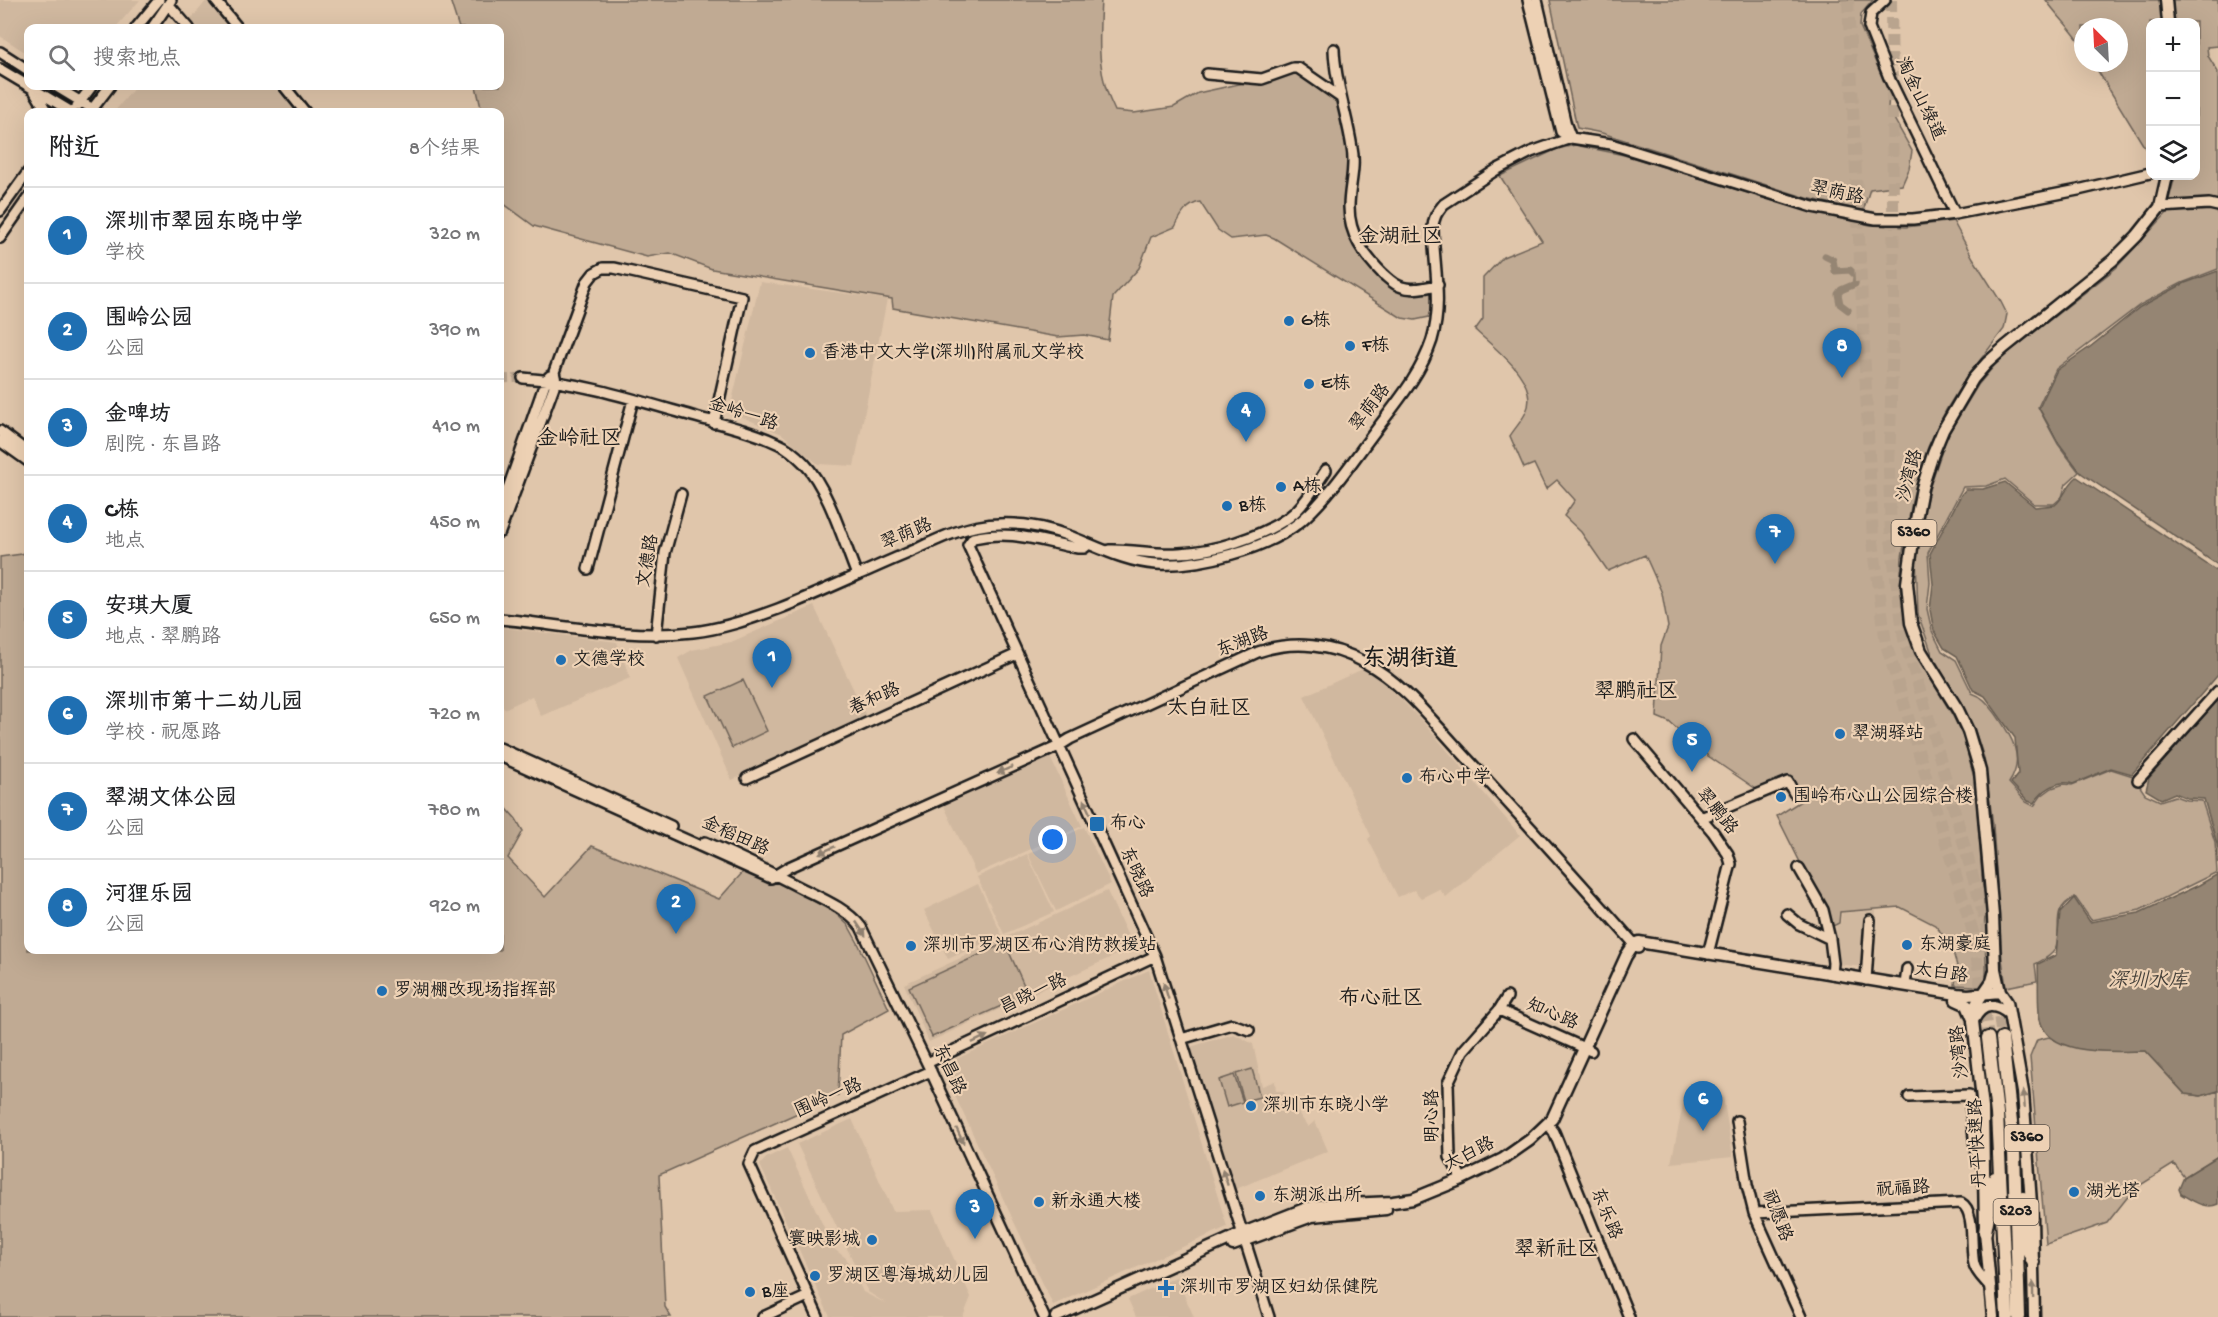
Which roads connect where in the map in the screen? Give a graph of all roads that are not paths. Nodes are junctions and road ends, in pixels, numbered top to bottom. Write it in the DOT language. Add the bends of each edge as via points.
graph roads {
  1 [pos="159,0"];
  2 [pos="215,0"];
  3 [pos="1528,0"];
  4 [pos="1536,0"];
  5 [pos="1884,0"];
  6 [pos="2166,0"];
  7 [pos="170,2"];
  8 [pos="2168,18"];
  9 [pos="139,24"];
  10 [pos="155,24"];
  11 [pos="186,24"];
  12 [pos="235,24"];
  13 [pos="1334,49"];
  14 [pos="0,52"];
  15 [pos="24,67"];
  16 [pos="0,69"];
  17 [pos="1207,74"];
  18 [pos="24,84"];
  19 [pos="34,90"];
  20 [pos="62,90"];
  21 [pos="89,90"];
  22 [pos="107,90"];
  23 [pos="287,90"];
  24 [pos="1340,97"];
  25 [pos="80,101"];
  26 [pos="45,108"];
  27 [pos="65,108"];
  28 [pos="75,108"];
  29 [pos="88,108"];
  30 [pos="94,108"];
  31 [pos="303,108"];
  32 [pos="1572,138"];
  33 [pos="2146,174"];
  34 [pos="24,178"];
  35 [pos="2167,180"];
  36 [pos="24,204"];
  37 [pos="2218,206"];
  38 [pos="2160,207"];
  39 [pos="0,211"];
  40 [pos="1955,214"];
  41 [pos="0,238"];
  42 [pos="1438,285"];
  43 [pos="552,377"];
  44 [pos="523,378"];
  45 [pos="633,400"];
  46 [pos="714,423"];
  47 [pos="0,431"];
  48 [pos="0,441"];
  49 [pos="24,449"];
  50 [pos="24,458"];
  51 [pos="1326,470"];
  52 [pos="681,494"];
  53 [pos="504,501"];
  54 [pos="504,520"];
  55 [pos="1089,544"];
  56 [pos="1104,550"];
  57 [pos="588,569"];
  58 [pos="857,575"];
  59 [pos="504,619"];
  60 [pos="656,634"];
  61 [pos="1017,654"];
  62 [pos="2218,691"];
  63 [pos="1634,739"];
  64 [pos="1059,746"];
  65 [pos="504,750"];
  66 [pos="504,758"];
  67 [pos="747,778"];
  68 [pos="2138,780"];
  69 [pos="1794,793"];
  70 [pos="1701,818"];
  71 [pos="1799,868"];
  72 [pos="778,875"];
  73 [pos="1787,914"];
  74 [pos="1870,920"];
  75 [pos="1830,939"];
  76 [pos="1636,946"];
  77 [pos="1708,954"];
  78 [pos="1155,956"];
  79 [pos="1907,969"];
  80 [pos="1995,969"];
  81 [pos="1832,977"];
  82 [pos="1866,982"];
  83 [pos="1905,988"];
  84 [pos="2000,992"];
  85 [pos="1507,997"];
  86 [pos="1981,997"];
  87 [pos="1956,1000"];
  88 [pos="1499,1010"];
  89 [pos="2009,1014"];
  90 [pos="1973,1021"];
  91 [pos="1249,1030"];
  92 [pos="1988,1038"];
  93 [pos="2002,1038"];
  94 [pos="1181,1039"];
  95 [pos="1588,1049"];
  96 [pos="929,1067"];
  97 [pos="1910,1097"];
  98 [pos="1737,1121"];
  99 [pos="1550,1126"];
  100 [pos="2014,1151"];
  101 [pos="1999,1156"];
  102 [pos="1984,1170"];
  103 [pos="1462,1179"];
  104 [pos="1754,1213"];
  105 [pos="1985,1232"];
  106 [pos="1244,1236"];
  107 [pos="2033,1262"];
  108 [pos="1991,1288"];
  109 [pos="808,1296"];
  110 [pos="2020,1314"];
  111 [pos="763,1317"];
  112 [pos="818,1317"];
  113 [pos="1044,1317"];
  114 [pos="1056,1317"];
  115 [pos="1073,1317"];
  116 [pos="1269,1317"];
  117 [pos="1629,1317"];
  118 [pos="1801,1317"];
  119 [pos="1993,1317"];
  120 [pos="2007,1317"];
  121 [pos="2034,1317"];
  1 -- 9 [label="street"];
  2 -- 12 [label="street"];
  3 -- 32 [label="street" via="1561,132"];
  4 -- 32 [label="street"];
  5 -- 40 [label="street, 淘金山绿道" via="1871,13 1869,27 1890,80"];
  6 -- 8 [label="main road"];
  7 -- 10 [label="street"];
  7 -- 11 [label="street"];
  13 -- 24 [label="street"];
  14 -- 15 [label="street"];
  16 -- 18 [label="street"];
  17 -- 24 [label="street" via="1262,79 1298,68"];
  19 -- 26 [label="street"];
  19 -- 27 [label="street"];
  20 -- 25 [label="street"];
  21 -- 25 [label="street"];
  22 -- 30 [label="street"];
  23 -- 31 [label="street"];
  24 -- 42 [label="street" via="1353,158 1351,222 1361,248 1399,286 1413,289"];
  25 -- 28 [label="street"];
  25 -- 29 [label="street"];
  32 -- 40 [label="street, 翠荫路" via="1611,144 1831,211 1898,220"];
  32 -- 42 [label="street, 翠荫路" via="1531,152 1496,170 1444,204 1433,219"];
  33 -- 40 [label="street, 翠荫路"];
  34 -- 39 [label="street"];
  35 -- 38 [label="main road, 沙湾路 / S360"];
  36 -- 41 [label="street"];
  37 -- 38 [label="street"];
  38 -- 80 [label="main road, 沙湾路 / S360" via="2113,260 1980,371 1943,430 1922,488 1908,568 1909,610 1921,651 1963,721 1980,771"];
  42 -- 56 [label="street, 翠荫路" via="1439,303 1431,341 1416,373 1374,433 1300,521 1254,545 1191,562 1157,564"];
  43 -- 44 [label="street, 金岭一路"];
  43 -- 45 [label="street, 金岭一路"];
  43 -- 46 [label="street" via="587,282 603,268 742,297"];
  43 -- 53 [label="street"];
  43 -- 54 [label="street"];
  45 -- 46 [label="street, 金岭一路"];
  45 -- 57 [label="street"];
  46 -- 58 [label="street, 金岭一路" via="780,444 807,465 827,501"];
  47 -- 49 [label="street"];
  48 -- 50 [label="street"];
  51 -- 56 [label="street" via="1289,517 1248,537 1177,554"];
  52 -- 60 [label="street, 文德路" via="665,553"];
  55 -- 56 [label="street, 翠荫路"];
  55 -- 58 [label="street, 翠荫路" via="1043,528 987,524 956,532"];
  55 -- 61 [label="street, 东晓路" via="1078,548 1000,534 968,542"];
  58 -- 60 [label="street, 翠荫路" via="734,623 695,632"];
  59 -- 60 [label="street, 翠荫路"];
  61 -- 64 [label="street, 东晓路"];
  61 -- 67 [label="street, 春和路"];
  62 -- 68 [label="street"];
  63 -- 70 [label="street, 翠鹏路"];
  64 -- 72 [label="street, 东湖路, one-way"];
  64 -- 76 [label="street, 东湖路" via="1258,652 1280,646 1308,646 1345,653 1397,683"];
  78 -- 64 [label="street, 东晓路, one-way"];
  65 -- 72 [label="street, 金稻田路"];
  66 -- 72 [label="street, 金稻田路" via="771,878"];
  69 -- 70 [label="street" via="1788,782"];
  70 -- 77 [label="street, 翠鹏路" via="1731,864"];
  71 -- 75 [label="street" via="1823,910"];
  72 -- 96 [label="street, 东昌路, one-way" via="857,922"];
  73 -- 75 [label="street" via="1798,924"];
  74 -- 82 [label="street"];
  75 -- 81 [label="street"];
  76 -- 77 [label="main road, 太白路" via="1644,942"];
  76 -- 81 [label="main road, 太白路"];
  76 -- 95 [label="main road, 太白路" via="1626,956"];
  77 -- 81 [label="main road, 太白路"];
  94 -- 78 [label="street, 东晓路, one-way"];
  96 -- 78 [label="street, 昌晓一路, one-way"];
  79 -- 83 [label="street"];
  80 -- 84 [label="main road, 沙湾路 / S360"];
  80 -- 86 [label="main road, 沙湾路 / S360"];
  81 -- 82 [label="main road, 太白路"];
  82 -- 83 [label="main road, 太白路"];
  83 -- 86 [label="main road, 太白路"];
  83 -- 87 [label="main road, 太白路"];
  84 -- 86 [label="main road, 太白路"];
  84 -- 89 [label="main road, 沙湾路 / S360"];
  85 -- 88 [label="street, 明心路"];
  86 -- 87 [label="main road, 太白路"];
  86 -- 90 [label="main road, 沙湾路 / S360"];
  87 -- 90 [label="main road" via="1967,1005"];
  88 -- 95 [label="street, 知心路"];
  88 -- 103 [label="street, 明心路" via="1463,1051 1448,1083 1450,1157"];
  89 -- 90 [label="main road" via="1989,1005"];
  107 -- 89 [label="main road, 沙湾路 / S360, one-way" via="2023,1092"];
  90 -- 102 [label="main road, 沙湾路 / S360" via="1983,1108"];
  91 -- 94 [label="street" via="1232,1024"];
  92 -- 101 [label="highway, 丹平快速路 / S203"];
  93 -- 100 [label="highway, 丹平快速路 / S203"];
  106 -- 94 [label="street, 东晓路, one-way"];
  95 -- 99 [label="main road, 太白路"];
  96 -- 109 [label="street, 围岭一路" via="755,1151 751,1157 749,1164"];
  96 -- 113 [label="street, 东昌路, one-way"];
  97 -- 102 [label="street" via="1969,1095 1976,1155"];
  98 -- 104 [label="street, 祝愿路"];
  99 -- 103 [label="main road, 太白路" via="1511,1153"];
  99 -- 106 [label="main road, 太白路" via="1540,1139 1501,1166 1416,1204 1317,1215"];
  99 -- 117 [label="street, 东乐路"];
  100 -- 107 [label="highway"];
  100 -- 110 [label="highway, 丹平快速路 / S203"];
  101 -- 105 [label="highway"];
  101 -- 120 [label="highway, 丹平快速路 / S203"];
  102 -- 105 [label="main road, 沙湾路 / S360"];
  103 -- 106 [label="main road, 太白路" via="1409,1200 1315,1206"];
  104 -- 108 [label="street, 祝福路" via="1961,1203 1970,1214 1975,1267"];
  104 -- 118 [label="street, 祝愿路"];
  105 -- 108 [label="main road, 沙湾路 / S360"];
  106 -- 114 [label="main road, 太白路"];
  106 -- 115 [label="main road, 太白路"];
  106 -- 116 [label="street, 东晓路"];
  121 -- 107 [label="main road, 沙湾路 / S360, one-way"];
  108 -- 119 [label="main road, 沙湾路 / S360"];
  109 -- 111 [label="street"];
  109 -- 112 [label="street"];
}
